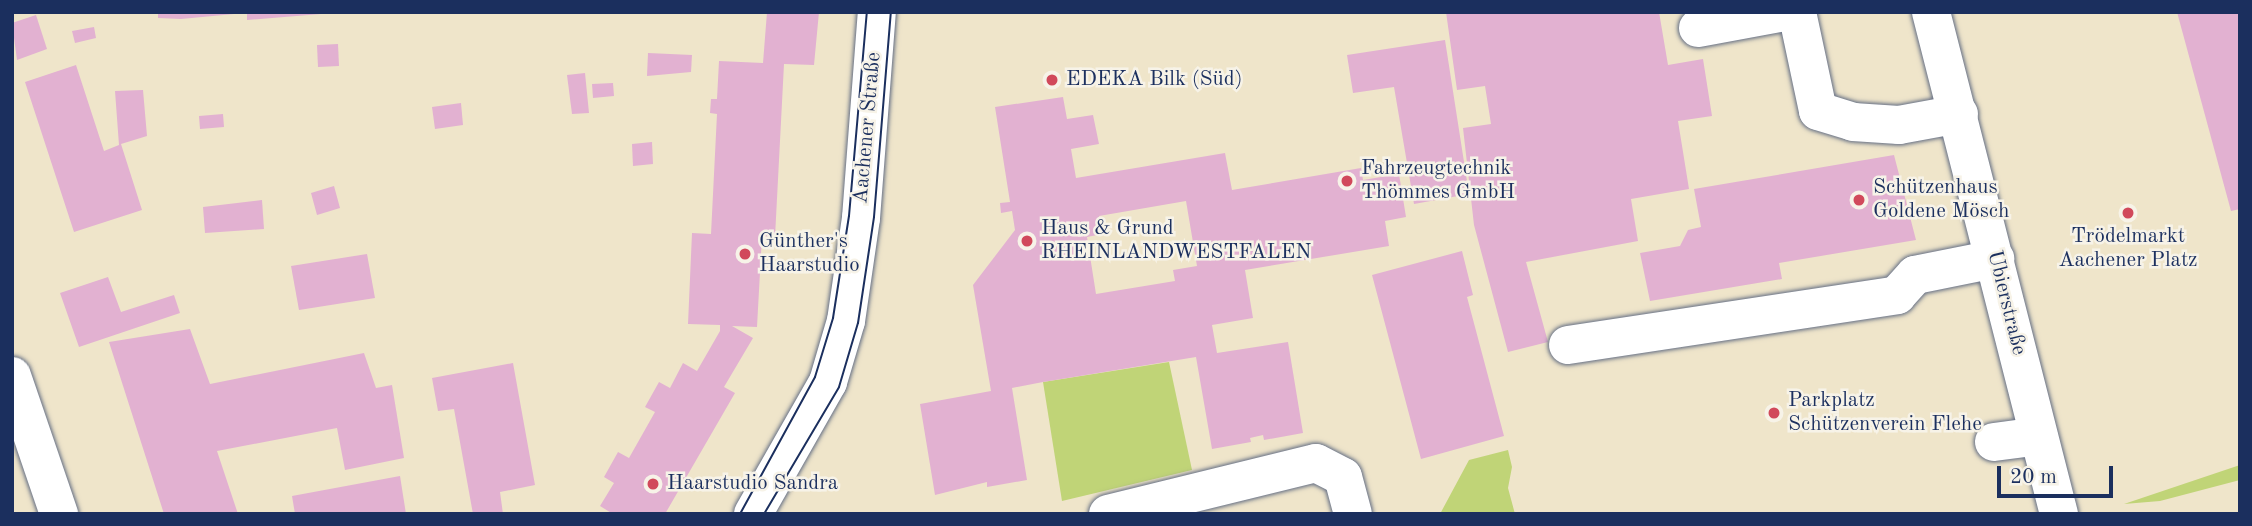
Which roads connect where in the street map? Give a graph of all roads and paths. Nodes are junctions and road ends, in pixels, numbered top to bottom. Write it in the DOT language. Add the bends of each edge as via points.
graph roads {
  1 [pos="877,12"];
  2 [pos="1785,12"];
  3 [pos="1797,12"];
  4 [pos="1931,12"];
  5 [pos="1698,28"];
  6 [pos="1959,114"];
  7 [pos="1995,259"];
  8 [pos="1568,345"];
  9 [pos="12,376"];
  10 [pos="20,426"];
  11 [pos="2039,436"];
  12 [pos="1994,442"];
  13 [pos="59,514"];
  14 [pos="753,514"];
  15 [pos="1108,514"];
  16 [pos="1353,514"];
  17 [pos="2059,514"];
  1 -- 14 [label="street, Aachener Straße" via="862,208 846,321 828,382"];
  2 -- 5 [label="street"];
  3 -- 6 [label="street" via="1818,111 1853,122 1899,125"];
  4 -- 6 [label="street, Ubierstraße"];
  6 -- 7 [label="street, Ubierstraße"];
  7 -- 8 [label="street" via="1915,275 1897,295"];
  7 -- 11 [label="street, Ubierstraße"];
  9 -- 10 [label="street"];
  10 -- 13 [label="street"];
  11 -- 12 [label="street"];
  11 -- 17 [label="street, Ubierstraße"];
  15 -- 16 [label="street" via="1316,463 1343,477"];
}
